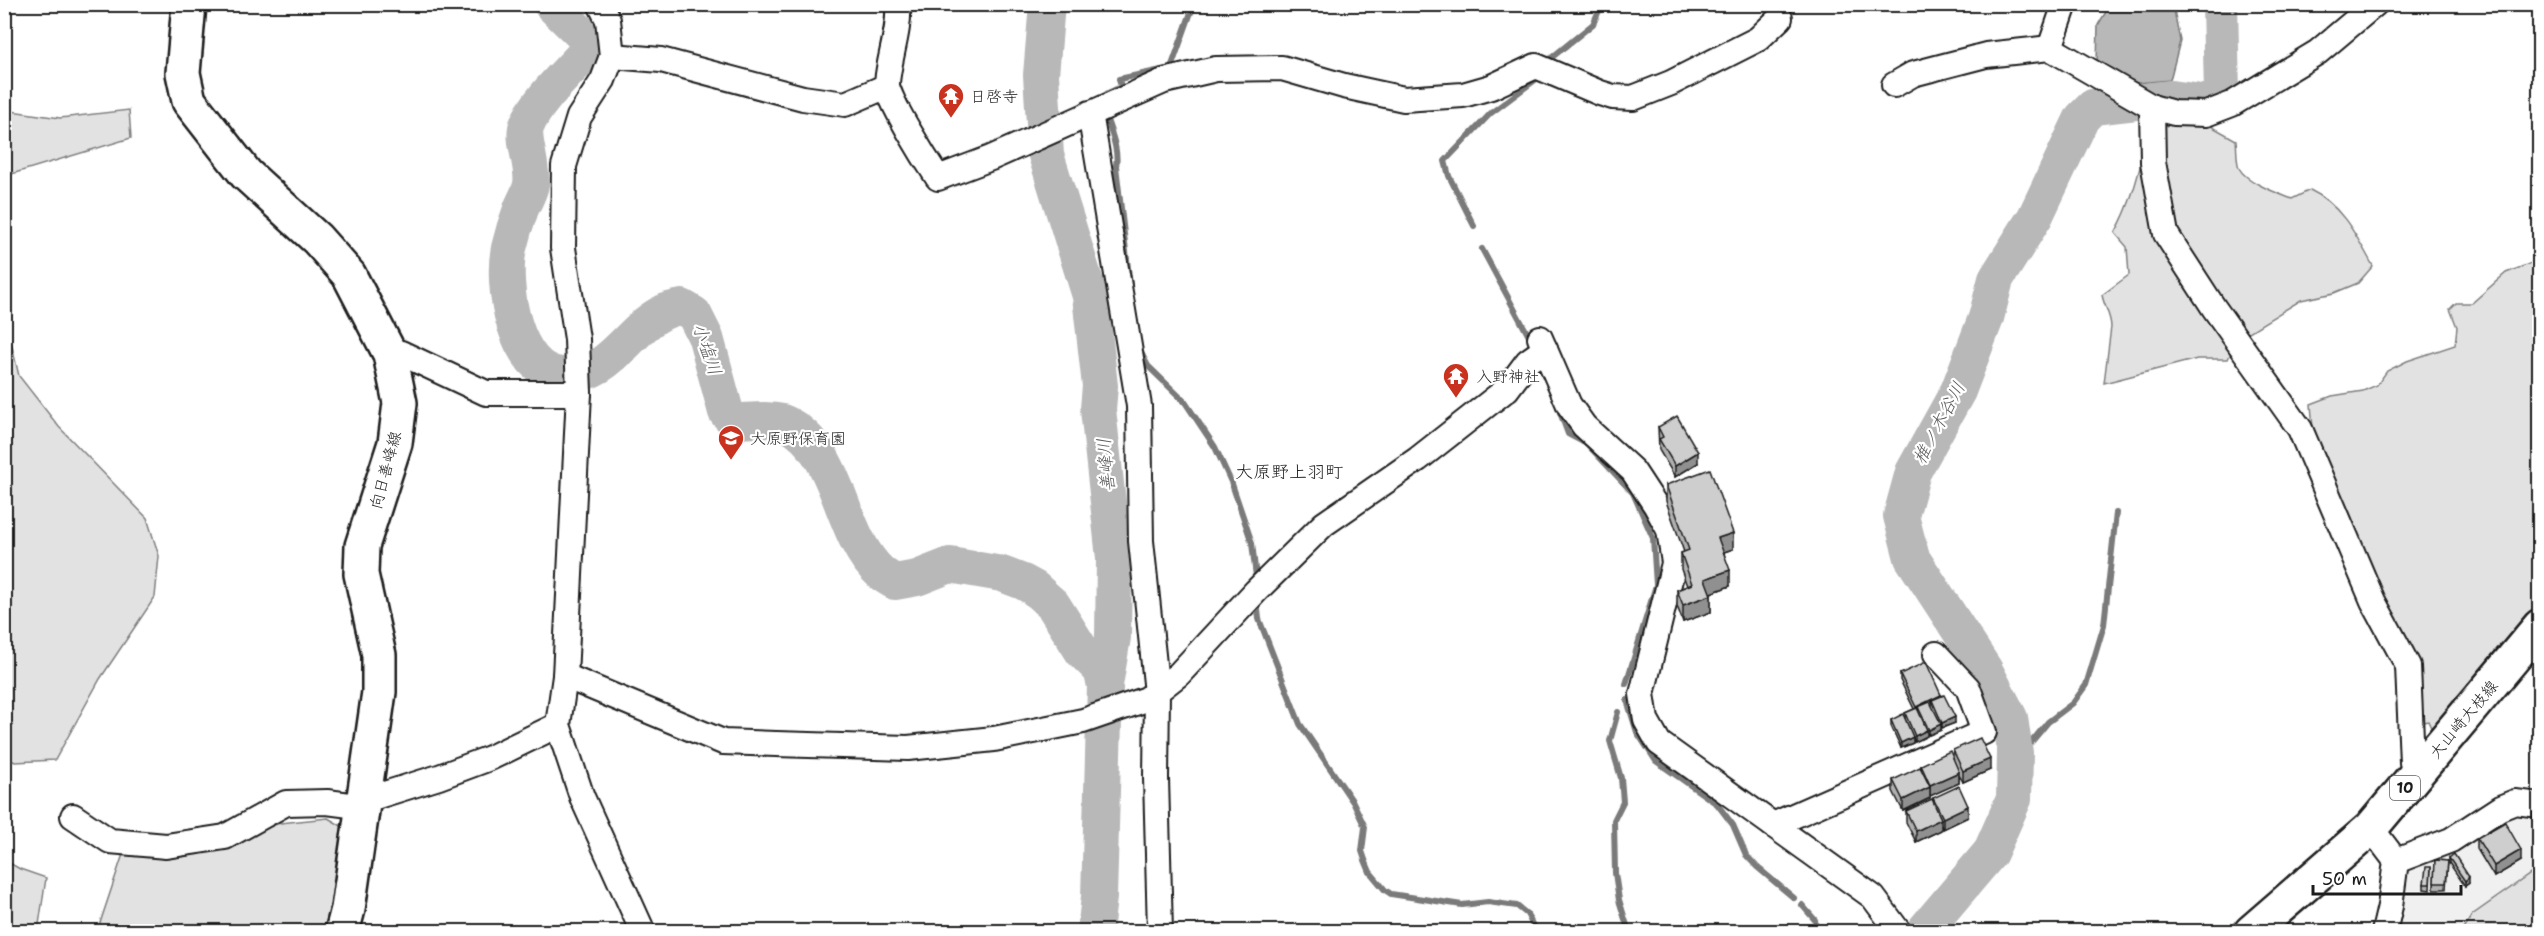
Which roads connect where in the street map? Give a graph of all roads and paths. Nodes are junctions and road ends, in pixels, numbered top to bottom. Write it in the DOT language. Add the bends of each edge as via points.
graph roads {
  1 [pos="189,4"];
  2 [pos="600,4"];
  3 [pos="898,4"];
  4 [pos="2065,4"];
  5 [pos="2375,4"];
  6 [pos="1780,18"];
  7 [pos="2050,48"];
  8 [pos="612,56"];
  9 [pos="1894,85"];
  10 [pos="887,86"];
  11 [pos="2143,102"];
  12 [pos="1084,115"];
  13 [pos="390,354"];
  14 [pos="578,381"];
  15 [pos="2540,626"];
  16 [pos="1936,654"];
  17 [pos="565,676"];
  18 [pos="1152,696"];
  19 [pos="558,725"];
  20 [pos="2419,771"];
  21 [pos="363,803"];
  22 [pos="2540,805"];
  23 [pos="73,816"];
  24 [pos="1773,825"];
  25 [pos="2371,828"];
  26 [pos="2396,861"];
  27 [pos="342,932"];
  28 [pos="643,932"];
  29 [pos="1160,932"];
  30 [pos="1899,932"];
  31 [pos="2251,932"];
  32 [pos="2384,932"];
  1 -- 13 [label="main road, 向日善峰線" via="183,73 189,101 246,174 317,239 349,275"];
  2 -- 8 [label="street" via="608,20"];
  3 -- 10 [label="street"];
  4 -- 7 [label="street"];
  5 -- 11 [label="street" via="2318,52 2232,104 2206,114 2174,113"];
  6 -- 12 [label="street" via="1758,39 1633,98 1600,93 1543,69 1463,95 1404,99 1282,68 1216,69 1164,81"];
  7 -- 9 [label="street" via="1986,56 1913,74"];
  7 -- 11 [label="street"];
  8 -- 10 [label="street" via="661,60 803,98 845,104"];
  8 -- 14 [label="street" via="603,80 579,117 564,165 563,248 577,339"];
  10 -- 12 [label="street" via="919,150 938,178"];
  11 -- 20 [label="street" via="2166,234 2300,429 2373,601 2408,666 2412,763"];
  12 -- 18 [label="street" via="1139,406 1142,541"];
  13 -- 14 [label="street" via="401,353 486,393"];
  13 -- 21 [label="main road, 向日善峰線" via="400,403 395,443 362,546 361,574 379,655"];
  14 -- 17 [label="street"];
  15 -- 20 [label="main road, 大山崎大枝線 / 10"];
  16 -- 24 [label="street" via="1968,688 1984,732"];
  17 -- 18 [label="street" via="723,742 908,748 994,739 1083,721"];
  17 -- 19 [label="street"];
  18 -- 24 [label="street" via="1179,674 1324,524 1418,459 1507,389 1543,344 1569,405 1584,426 1633,471 1669,530 1674,563 1642,694 1646,720 1659,743"];
  18 -- 29 [label="street"];
  19 -- 21 [label="street" via="490,758"];
  19 -- 28 [label="street" via="582,797"];
  20 -- 25 [label="main road, 大山崎大枝線 / 10"];
  21 -- 23 [label="street" via="286,803 225,837 166,846 110,841"];
  21 -- 27 [label="main road, 向日善峰線"];
  22 -- 26 [label="street" via="2515,802 2451,840"];
  24 -- 30 [label="street" via="1873,897"];
  25 -- 26 [label="street"];
  25 -- 31 [label="main road, 大山崎大枝線 / 10"];
  26 -- 32 [label="street"];
}
